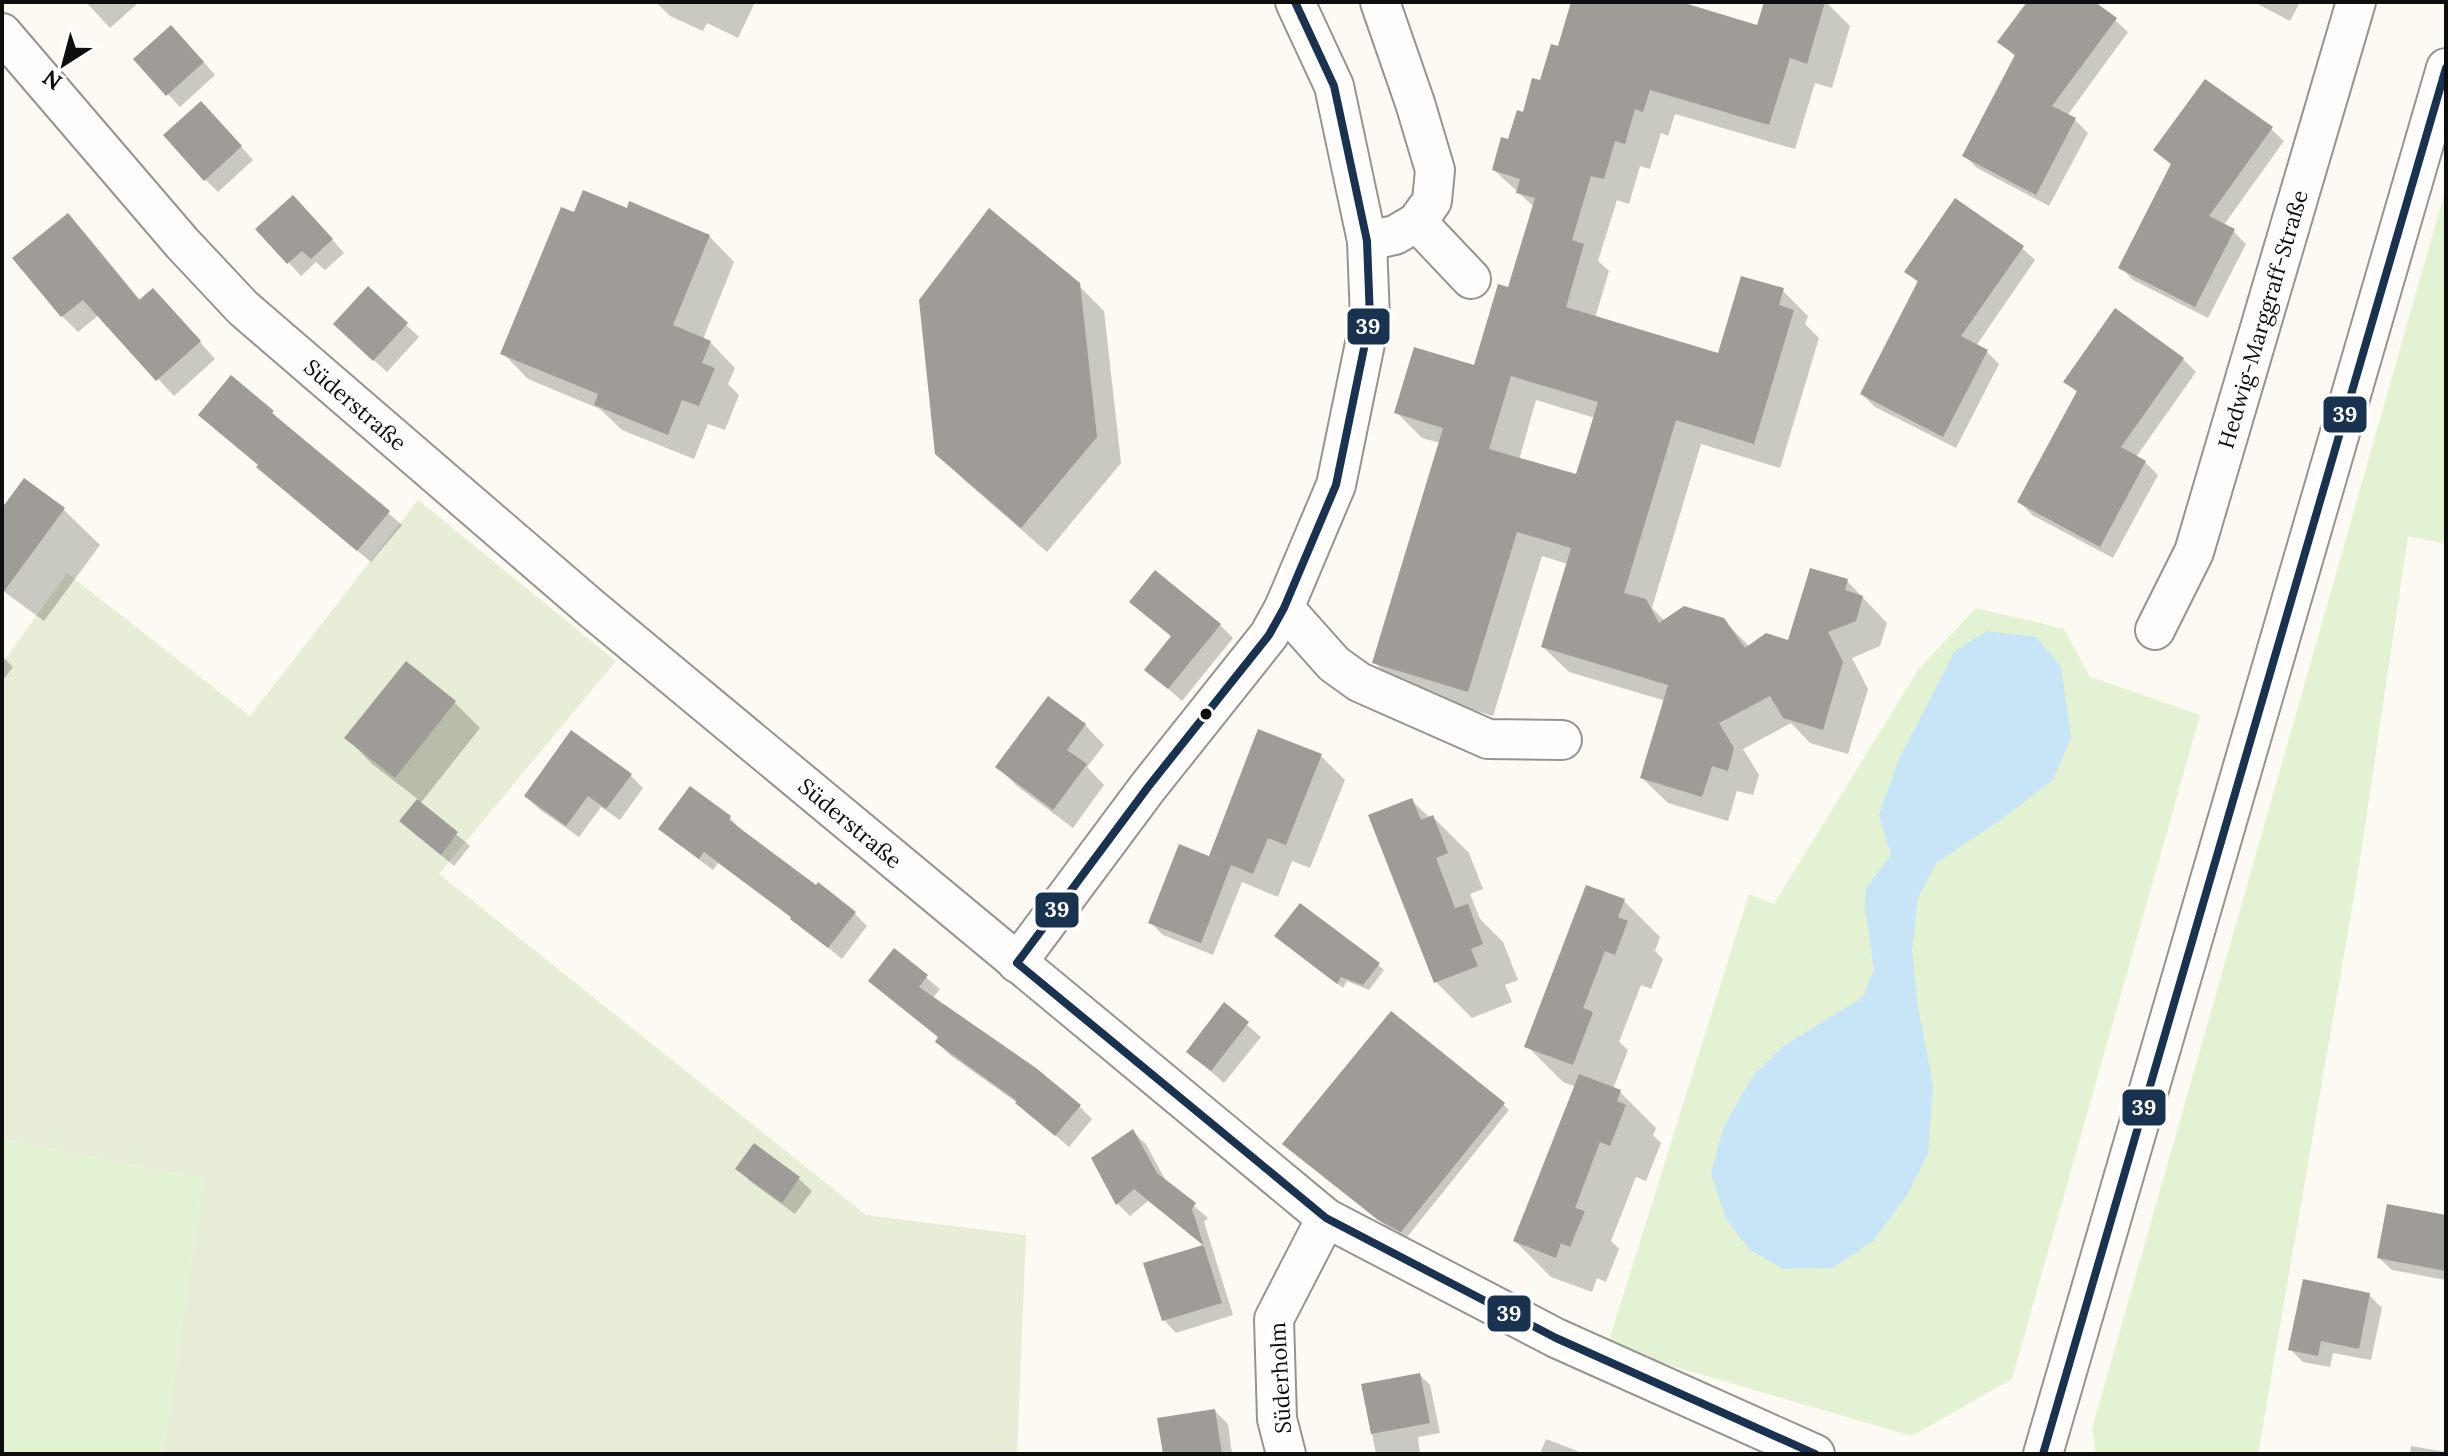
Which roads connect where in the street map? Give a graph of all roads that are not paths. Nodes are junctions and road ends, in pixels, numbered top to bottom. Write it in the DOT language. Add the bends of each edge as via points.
graph roads {
  1 [pos="1295,2"];
  2 [pos="1380,2"];
  3 [pos="2356,2"];
  4 [pos="2,33"];
  5 [pos="2446,68"];
  6 [pos="1417,222"];
  7 [pos="1367,241"];
  8 [pos="1471,279"];
  9 [pos="1284,608"];
  10 [pos="2155,630"];
  11 [pos="1562,740"];
  12 [pos="1017,963"];
  13 [pos="1326,1218"];
  14 [pos="1286,1454"];
  15 [pos="1815,1454"];
  16 [pos="2043,1454"];
  1 -- 7 [label="street" via="1334,86"];
  2 -- 6 [label="street" via="1435,170 1432,201"];
  3 -- 10 [label="street, Hedwig-Marggraff-Straße" via="2194,552"];
  4 -- 12 [label="street, Süderstraße" via="243,308 547,571"];
  5 -- 16 [label="street"];
  6 -- 7 [label="street" via="1395,235"];
  6 -- 8 [label="street"];
  7 -- 9 [label="street" via="1370,319 1336,485"];
  9 -- 11 [label="street" via="1334,664 1359,682 1488,739"];
  9 -- 12 [label="street" via="1269,635"];
  12 -- 13 [label="street, Süderstraße"];
  13 -- 14 [label="street, Süderholm" via="1274,1319 1277,1419"];
  13 -- 15 [label="street, Süderstraße" via="1556,1338"];
}
